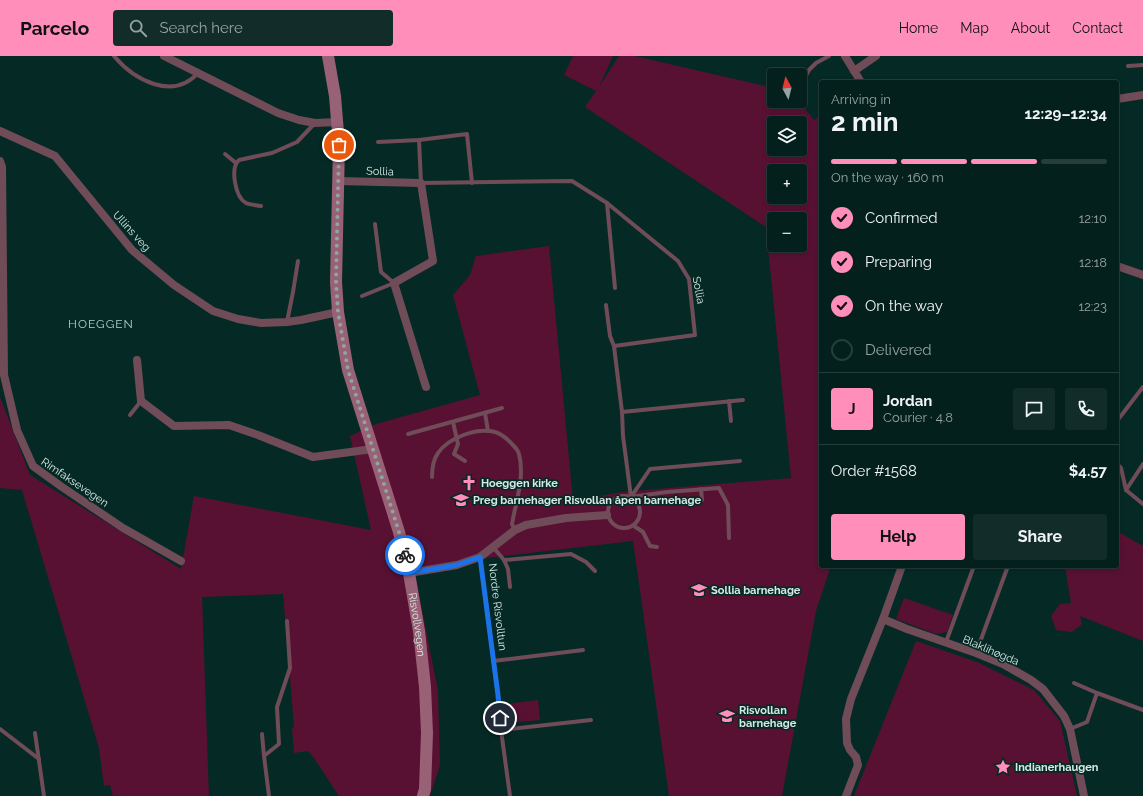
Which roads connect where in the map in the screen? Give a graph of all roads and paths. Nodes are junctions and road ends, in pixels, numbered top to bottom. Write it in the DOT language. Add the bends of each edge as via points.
graph roads {
  1 [pos="114,56"];
  2 [pos="164,56"];
  3 [pos="328,56"];
  4 [pos="829,56"];
  5 [pos="845,56"];
  6 [pos="876,56"];
  7 [pos="1143,65"];
  8 [pos="1128,66"];
  9 [pos="854,71"];
  10 [pos="198,72"];
  11 [pos="807,75"];
  12 [pos="860,80"];
  13 [pos="1143,95"];
  14 [pos="1119,99"];
  15 [pos="338,122"];
  16 [pos="315,123"];
  17 [pos="0,131"];
  18 [pos="419,140"];
  19 [pos="378,142"];
  20 [pos="225,154"];
  21 [pos="0,161"];
  22 [pos="236,163"];
  23 [pos="339,181"];
  24 [pos="421,183"];
  25 [pos="472,183"];
  26 [pos="607,203"];
  27 [pos="261,206"];
  28 [pos="375,224"];
  29 [pos="298,261"];
  30 [pos="1119,267"];
  31 [pos="1143,275"];
  32 [pos="394,283"];
  33 [pos="615,288"];
  34 [pos="362,296"];
  35 [pos="606,305"];
  36 [pos="2,310"];
  37 [pos="338,312"];
  38 [pos="287,322"];
  39 [pos="614,346"];
  40 [pos="137,360"];
  41 [pos="426,387"];
  42 [pos="1143,387"];
  43 [pos="743,400"];
  44 [pos="141,401"];
  45 [pos="729,401"];
  46 [pos="502,408"];
  47 [pos="622,412"];
  48 [pos="485,413"];
  49 [pos="1122,414"];
  50 [pos="130,415"];
  51 [pos="1119,415"];
  52 [pos="1119,418"];
  53 [pos="731,421"];
  54 [pos="453,422"];
  55 [pos="488,431"];
  56 [pos="408,434"];
  57 [pos="457,437"];
  58 [pos="373,449"];
  59 [pos="465,461"];
  60 [pos="740,461"];
  61 [pos="1143,464"];
  62 [pos="1119,466"];
  63 [pos="432,477"];
  64 [pos="701,489"];
  65 [pos="1126,490"];
  66 [pos="631,497"];
  67 [pos="702,500"];
  68 [pos="1143,504"];
  69 [pos="607,515"];
  70 [pos="634,526"];
  71 [pos="515,530"];
  72 [pos="729,538"];
  73 [pos="492,547"];
  74 [pos="657,547"];
  75 [pos="480,557"];
  76 [pos="504,560"];
  77 [pos="181,561"];
  78 [pos="901,568"];
  79 [pos="973,568"];
  80 [pos="1007,568"];
  81 [pos="595,571"];
  82 [pos="409,573"];
  83 [pos="510,586"];
  84 [pos="883,619"];
  85 [pos="287,620"];
  86 [pos="945,643"];
  87 [pos="583,650"];
  88 [pos="976,653"];
  89 [pos="493,661"];
  90 [pos="1074,683"];
  91 [pos="1097,693"];
  92 [pos="1143,704"];
  93 [pos="1142,710"];
  94 [pos="591,720"];
  95 [pos="0,729"];
  96 [pos="1070,729"];
  97 [pos="501,730"];
  98 [pos="35,733"];
  99 [pos="262,734"];
  100 [pos="264,756"];
  101 [pos="39,759"];
  102 [pos="44,796"];
  103 [pos="269,796"];
  104 [pos="423,796"];
  105 [pos="510,796"];
  106 [pos="846,796"];
  107 [pos="1084,796"];
  1 -- 10 [label="lane" via="128,70 157,85 181,85"];
  2 -- 10 [label="street"];
  3 -- 15 [label="street, Risvollvegen"];
  4 -- 11 [label="lane" via="816,62"];
  5 -- 9 [label="street"];
  6 -- 9 [label="street"];
  7 -- 8 [label="lane"];
  9 -- 12 [label="street"];
  10 -- 16 [label="street" via="278,113"];
  13 -- 14 [label="street"];
  15 -- 16 [label="street"];
  15 -- 23 [label="street, Risvollvegen"];
  16 -- 22 [label="lane" via="297,142 272,153 239,160"];
  17 -- 38 [label="street, Ullins veg" via="55,156 132,250 174,285 213,311 262,323"];
  18 -- 19 [label="lane"];
  18 -- 24 [label="lane"];
  18 -- 25 [label="lane" via="467,134"];
  20 -- 22 [label="lane"];
  21 -- 36 [label="street, Rimfaksevegen"];
  22 -- 27 [label="lane" via="234,177 240,196 246,203"];
  23 -- 24 [label="street, Sollia"];
  23 -- 37 [label="street, Risvollvegen" via="336,282"];
  24 -- 25 [label="lane, Sollia"];
  24 -- 32 [label="street" via="433,261"];
  25 -- 26 [label="lane, Sollia" via="572,181"];
  26 -- 33 [label="lane"];
  26 -- 39 [label="lane, Sollia" via="678,261 688,279 695,334"];
  28 -- 32 [label="lane" via="381,272"];
  29 -- 38 [label="lane"];
  30 -- 31 [label="street"];
  32 -- 34 [label="lane"];
  32 -- 41 [label="street"];
  35 -- 39 [label="lane" via="610,336"];
  36 -- 77 [label="street, Rimfaksevegen" via="4,375 17,430 33,466 123,528"];
  37 -- 38 [label="street, Ullins veg"];
  37 -- 58 [label="street, Risvollvegen" via="348,370"];
  39 -- 47 [label="lane"];
  40 -- 44 [label="street"];
  42 -- 49 [label="lane"];
  43 -- 45 [label="lane"];
  44 -- 50 [label="lane"];
  44 -- 58 [label="street" via="174,426 229,425 313,457"];
  45 -- 47 [label="lane"];
  45 -- 53 [label="lane"];
  46 -- 48 [label="lane"];
  47 -- 66 [label="lane"];
  48 -- 54 [label="lane"];
  48 -- 55 [label="lane"];
  49 -- 51 [label="lane"];
  49 -- 52 [label="lane"];
  54 -- 56 [label="lane"];
  54 -- 57 [label="lane"];
  55 -- 57 [label="lane" via="471,432"];
  55 -- 71 [label="lane" via="505,436 519,452 522,470 512,524"];
  57 -- 59 [label="lane" via="458,444 454,454"];
  57 -- 63 [label="lane" via="444,445 437,454 432,465"];
  58 -- 82 [label="street, Risvollvegen"];
  60 -- 66 [label="lane" via="650,469"];
  61 -- 65 [label="lane"];
  62 -- 65 [label="lane"];
  64 -- 66 [label="lane"];
  64 -- 67 [label="lane"];
  64 -- 72 [label="lane" via="719,488 728,505"];
  65 -- 68 [label="lane"];
  66 -- 69 [label="lane" via="619,496 609,503"];
  66 -- 70 [label="lane" via="639,505 640,516"];
  69 -- 70 [label="lane" via="612,525 623,529"];
  69 -- 71 [label="street, Nordre Risvolltun" via="566,518 526,525"];
  70 -- 74 [label="lane" via="644,532 650,546"];
  71 -- 73 [label="street, Nordre Risvolltun"];
  73 -- 75 [label="street, Nordre Risvolltun"];
  73 -- 76 [label="lane"];
  75 -- 82 [label="street, Nordre Risvolltun" via="457,565"];
  75 -- 89 [label="lane, Nordre Risvolltun"];
  76 -- 81 [label="lane" via="571,554 586,562"];
  76 -- 83 [label="lane"];
  78 -- 84 [label="street"];
  79 -- 86 [label="lane"];
  80 -- 88 [label="lane"];
  82 -- 104 [label="street, Risvollvegen" via="425,686 427,732"];
  84 -- 86 [label="street, Blaklihøgda"];
  84 -- 106 [label="street" via="850,699 846,719 847,743 858,765"];
  85 -- 100 [label="lane" via="290,668 277,707 279,744"];
  86 -- 88 [label="street, Blaklihøgda"];
  87 -- 89 [label="lane, Nordre Risvolltun"];
  88 -- 96 [label="street, Blaklihøgda" via="1032,680 1043,689 1064,716"];
  89 -- 97 [label="lane, Nordre Risvolltun"];
  90 -- 91 [label="lane"];
  91 -- 93 [label="lane"];
  91 -- 96 [label="lane" via="1087,722"];
  92 -- 93 [label="lane"];
  94 -- 97 [label="lane"];
  95 -- 101 [label="lane"];
  96 -- 107 [label="street, Blaklihøgda"];
  97 -- 105 [label="lane, Nordre Risvolltun"];
  98 -- 101 [label="lane"];
  99 -- 100 [label="lane"];
  100 -- 103 [label="lane"];
  101 -- 102 [label="lane"];
}
